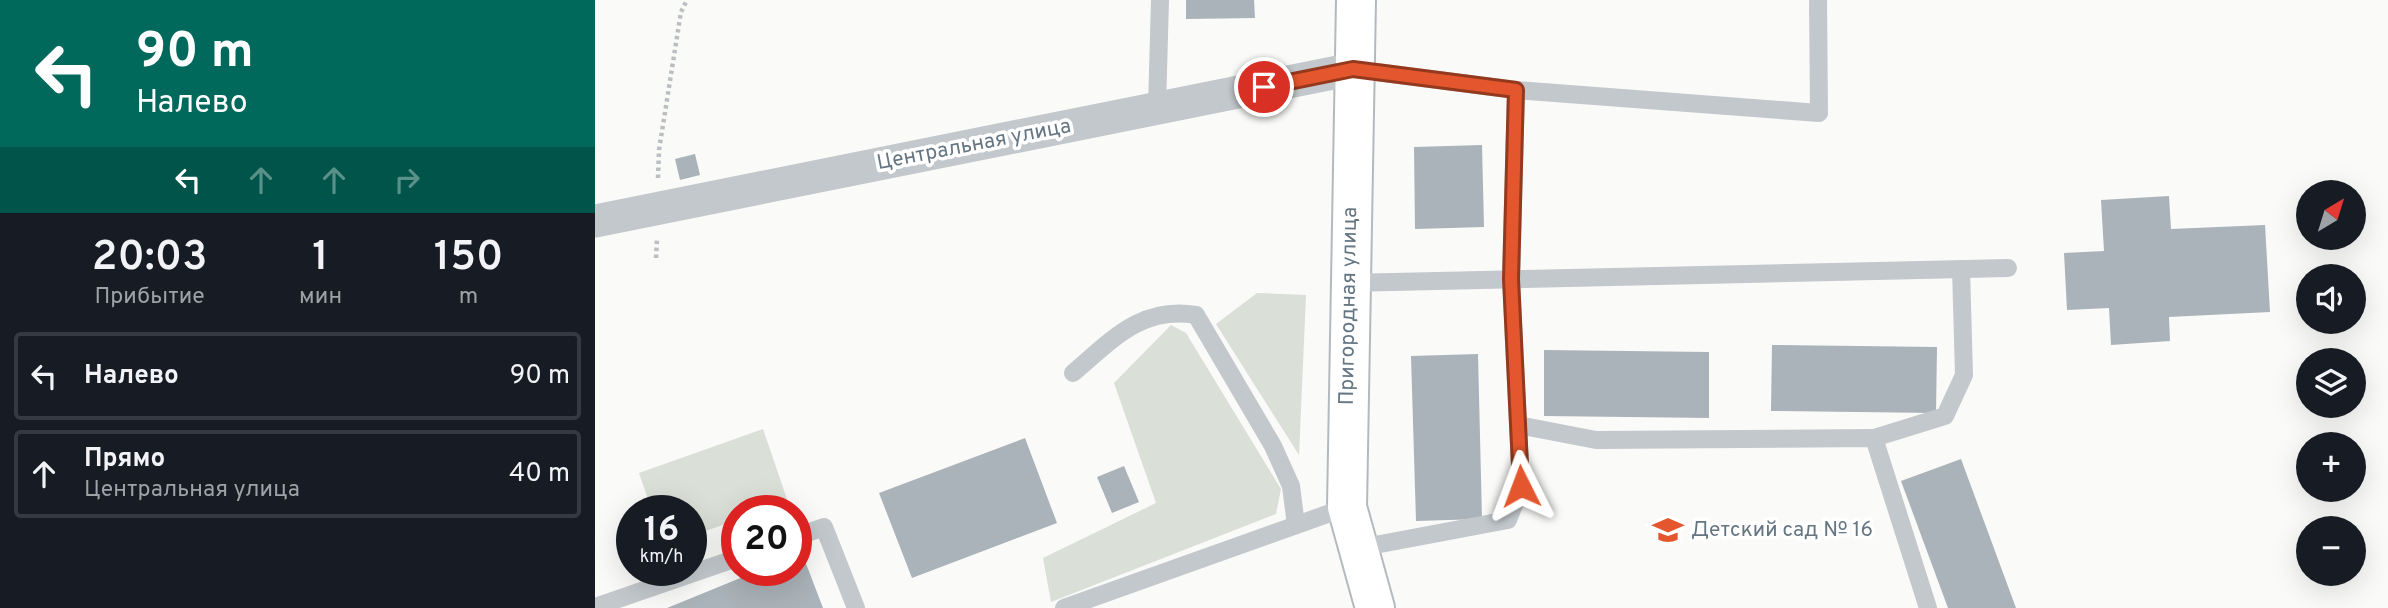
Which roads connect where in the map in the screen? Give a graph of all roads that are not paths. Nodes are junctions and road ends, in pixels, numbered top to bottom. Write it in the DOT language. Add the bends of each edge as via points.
graph roads {
  1 [pos="1160,0"];
  2 [pos="1356,0"];
  3 [pos="1818,0"];
  4 [pos="1353,69"];
  5 [pos="1516,90"];
  6 [pos="1157,108"];
  7 [pos="595,221"];
  8 [pos="2008,268"];
  9 [pos="1961,270"];
  10 [pos="1511,279"];
  11 [pos="1348,283"];
  12 [pos="1073,373"];
  13 [pos="1518,425"];
  14 [pos="1874,438"];
  15 [pos="1347,507"];
  16 [pos="1296,526"];
  17 [pos="812,531"];
  18 [pos="1359,548"];
  19 [pos="721,564"];
  20 [pos="595,607"];
  21 [pos="856,608"];
  22 [pos="1064,608"];
  23 [pos="1375,608"];
  24 [pos="1928,608"];
  1 -- 6 [label="lane"];
  2 -- 4 [label="main road, Пригородная улица"];
  3 -- 5 [label="lane" via="1819,113"];
  4 -- 5 [label="lane"];
  4 -- 6 [label="street, Центральная улица"];
  4 -- 11 [label="main road, Пригородная улица"];
  5 -- 10 [label="lane"];
  6 -- 7 [label="street, Центральная улица"];
  8 -- 9 [label="lane"];
  9 -- 10 [label="lane"];
  9 -- 14 [label="lane" via="1964,375 1945,416"];
  10 -- 11 [label="lane"];
  10 -- 13 [label="lane"];
  11 -- 15 [label="main road, Пригородная улица"];
  12 -- 16 [label="lane" via="1133,323 1172,311 1196,315 1277,456 1291,486"];
  13 -- 14 [label="lane" via="1596,440"];
  13 -- 18 [label="lane" via="1521,486 1508,520"];
  14 -- 24 [label="lane"];
  15 -- 16 [label="lane"];
  15 -- 18 [label="main road, Пригородная улица"];
  16 -- 22 [label="lane"];
  17 -- 21 [label="lane" via="824,527"];
  18 -- 23 [label="main road, Пригородная улица"];
  19 -- 20 [label="lane"];
}
